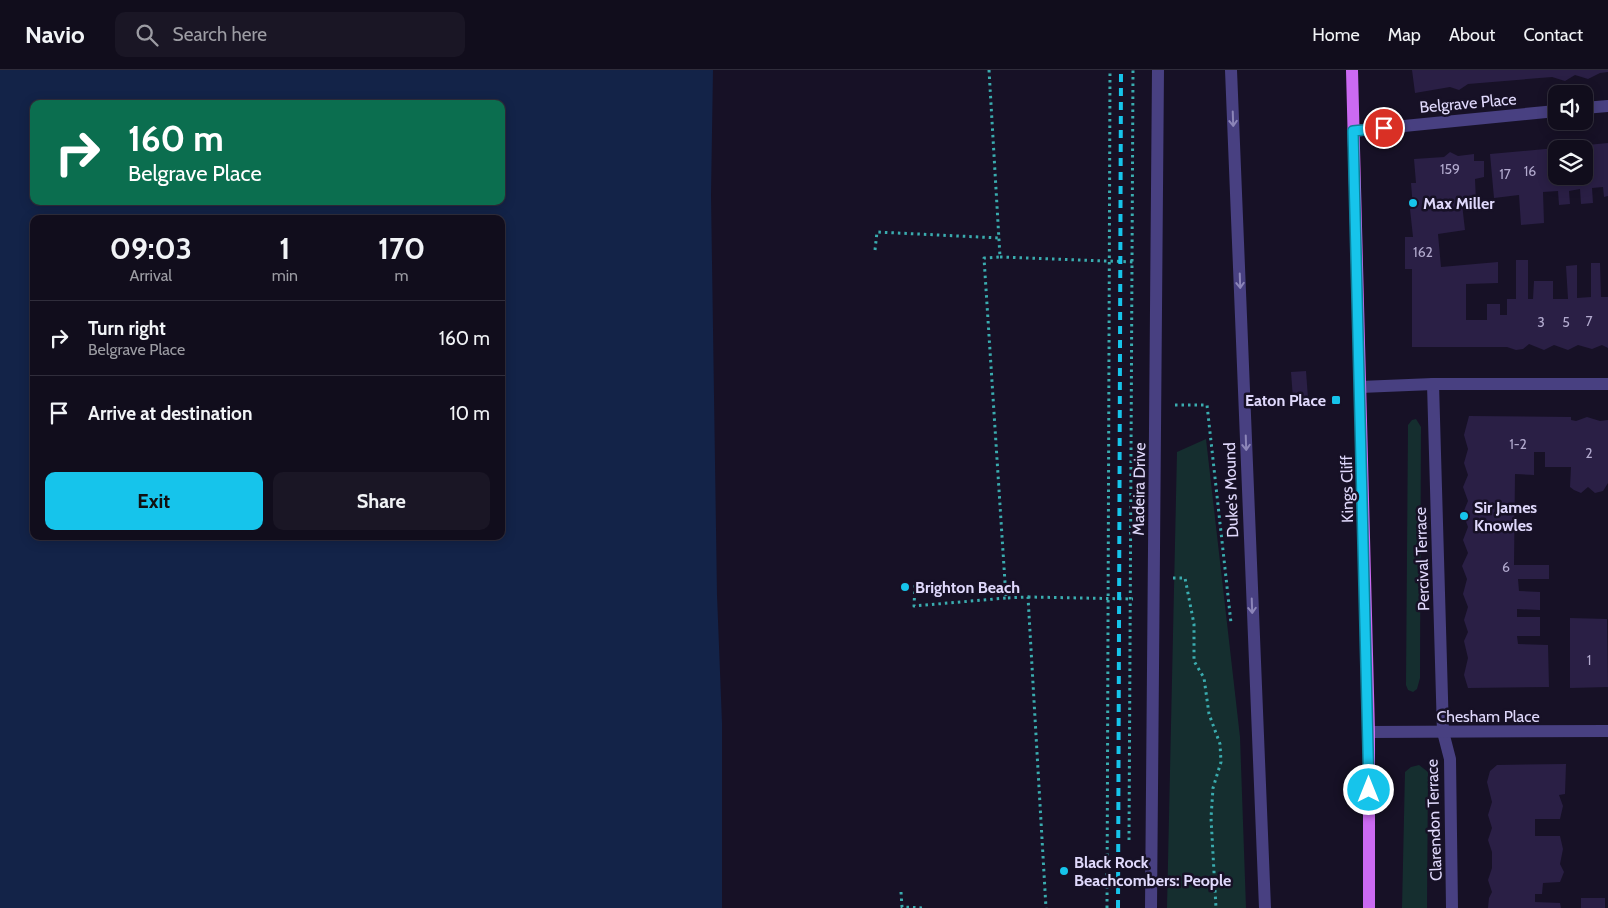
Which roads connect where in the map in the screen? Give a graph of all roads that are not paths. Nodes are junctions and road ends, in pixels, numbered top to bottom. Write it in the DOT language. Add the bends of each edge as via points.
graph roads {
  1 [pos="1158,70"];
  2 [pos="1231,70"];
  3 [pos="1352,70"];
  4 [pos="1608,106"];
  5 [pos="1593,107"];
  6 [pos="1548,112"];
  7 [pos="1353,131"];
  8 [pos="1433,384"];
  9 [pos="1608,384"];
  10 [pos="1360,388"];
  11 [pos="1608,731"];
  12 [pos="1369,732"];
  13 [pos="1443,732"];
  14 [pos="1151,908"];
  15 [pos="1265,908"];
  16 [pos="1369,908"];
  17 [pos="1452,908"];
  1 -- 14 [label="street, Madeira Drive"];
  2 -- 15 [label="street, Duke's Mound, one-way"];
  3 -- 7 [label="main road, Kings Cliff"];
  4 -- 5 [label="street"];
  6 -- 7 [label="street, Belgrave Place"];
  7 -- 10 [label="main road, Kings Cliff"];
  8 -- 9 [label="street"];
  8 -- 10 [label="street"];
  8 -- 13 [label="street, Percival Terrace"];
  10 -- 12 [label="main road, Kings Cliff"];
  11 -- 13 [label="street, Chesham Place"];
  12 -- 13 [label="street, Chesham Place"];
  12 -- 16 [label="main road, Kings Cliff"];
  13 -- 17 [label="street, Clarendon Terrace" via="1450,759"];
}
